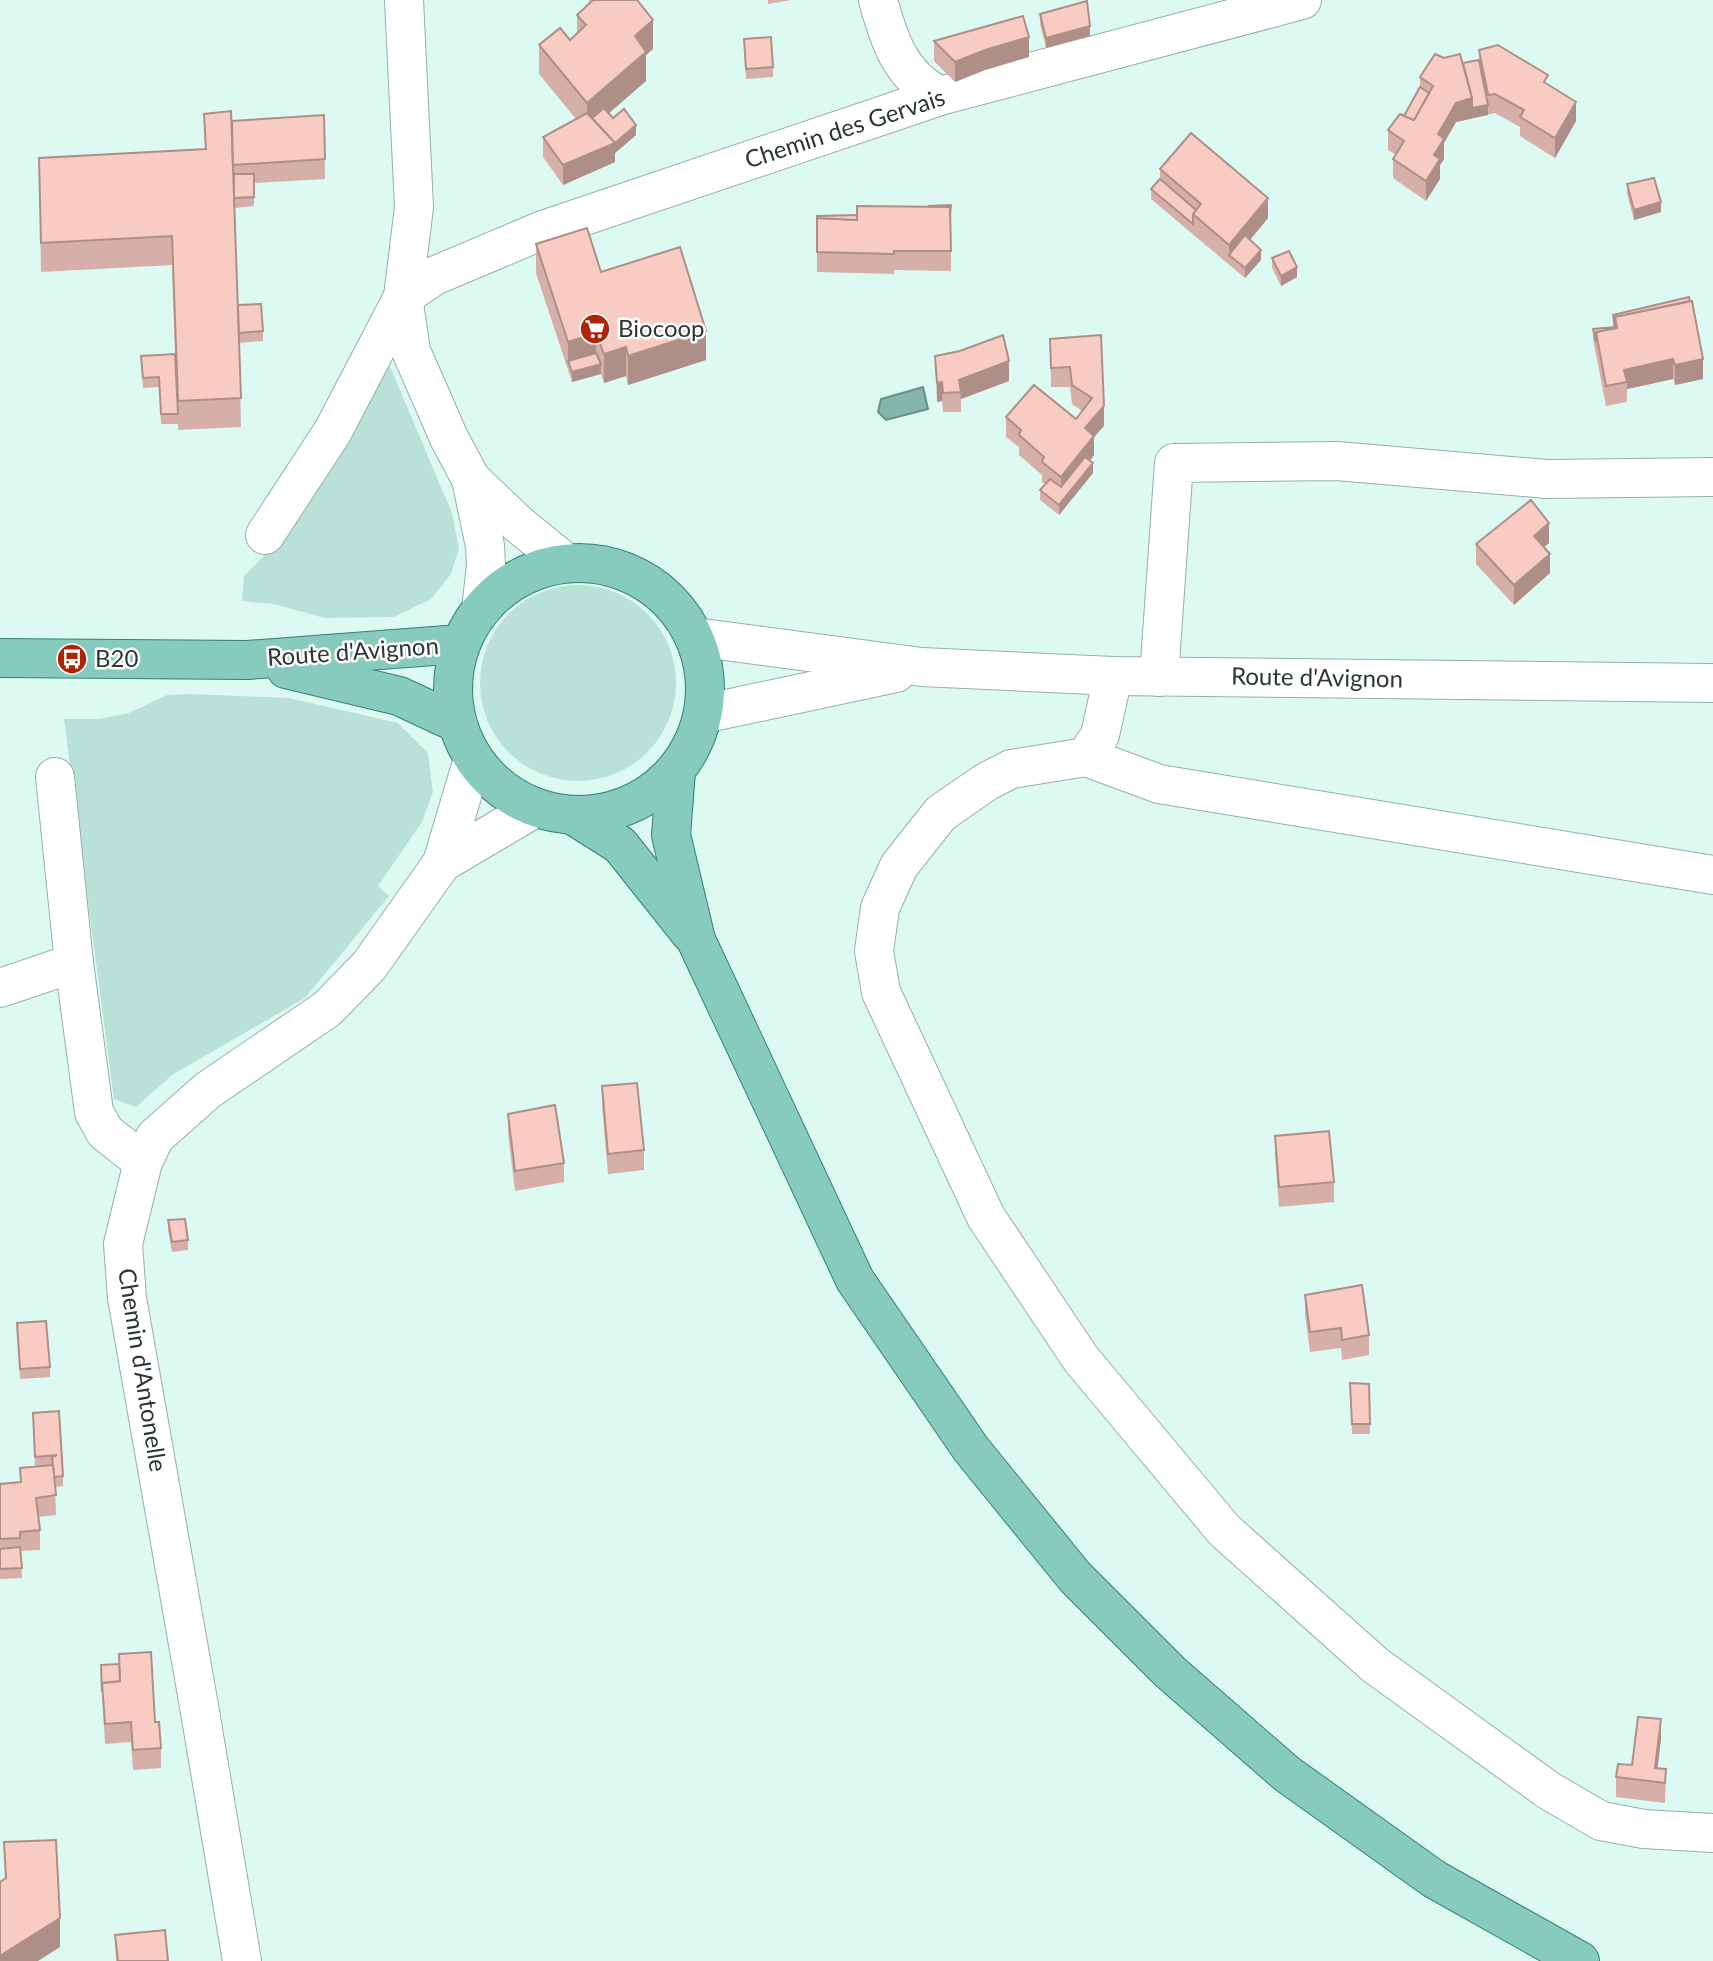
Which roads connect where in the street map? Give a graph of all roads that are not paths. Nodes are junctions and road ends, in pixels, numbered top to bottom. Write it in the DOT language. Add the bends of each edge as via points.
graph roads {
  1 [pos="404,0"];
  2 [pos="878,0"];
  3 [pos="1302,0"];
  4 [pos="940,96"];
  5 [pos="403,297"];
  6 [pos="1713,477"];
  7 [pos="471,479"];
  8 [pos="265,535"];
  9 [pos="565,563"];
  10 [pos="481,610"];
  11 [pos="695,637"];
  12 [pos="460,644"];
  13 [pos="0,659"];
  14 [pos="247,660"];
  15 [pos="922,667"];
  16 [pos="1113,676"];
  17 [pos="1159,677"];
  18 [pos="1713,683"];
  19 [pos="704,714"];
  20 [pos="457,723"];
  21 [pos="1086,757"];
  22 [pos="473,760"];
  23 [pos="676,771"];
  24 [pos="55,777"];
  25 [pos="535,808"];
  26 [pos="574,816"];
  27 [pos="442,863"];
  28 [pos="1713,875"];
  29 [pos="696,940"];
  30 [pos="74,963"];
  31 [pos="0,988"];
  32 [pos="143,1162"];
  33 [pos="1713,1833"];
  34 [pos="242,1961"];
  35 [pos="1580,1961"];
  1 -- 5 [label="street" via="414,207"];
  2 -- 4 [label="street" via="905,69 925,89"];
  3 -- 4 [label="street, Chemin des Gervais"];
  4 -- 5 [label="street, Chemin des Gervais" via="543,230 434,276"];
  5 -- 7 [label="street" via="411,352"];
  5 -- 8 [label="street" via="333,431"];
  6 -- 17 [label="street" via="1547,479 1337,461 1174,463"];
  7 -- 9 [label="street"];
  7 -- 10 [label="street" via="485,546"];
  9 -- 10 [label="main road" via="537,569 506,585"];
  9 -- 11 [label="main road" via="606,565 643,579 673,604"];
  10 -- 12 [label="main road"];
  11 -- 15 [label="street"];
  11 -- 19 [label="main road" via="705,674"];
  12 -- 14 [label="main road, Route d'Avignon"];
  12 -- 20 [label="main road" via="452,683"];
  13 -- 14 [label="main road, Route d'Avignon"];
  14 -- 20 [label="main road, Route d'Avignon" via="398,696"];
  15 -- 16 [label="street, Route d'Avignon"];
  15 -- 19 [label="street"];
  16 -- 17 [label="street, Route d'Avignon"];
  16 -- 21 [label="street" via="1100,735"];
  17 -- 18 [label="street, Route d'Avignon"];
  19 -- 23 [label="main road"];
  20 -- 22 [label="main road"];
  21 -- 28 [label="street" via="1159,785"];
  21 -- 33 [label="street" via="1011,769 941,813 899,866 880,908 874,951 881,992 986,1217 1080,1359 1224,1530 1375,1665 1548,1790 1601,1821"];
  22 -- 25 [label="main road" via="503,792"];
  22 -- 27 [label="street, Chemin d'Antonelle"];
  23 -- 26 [label="main road" via="630,805 603,814"];
  23 -- 29 [label="main road" via="671,835"];
  24 -- 30 [label="street"];
  25 -- 26 [label="main road"];
  25 -- 27 [label="street, Chemin d'Antonelle"];
  26 -- 29 [label="main road" via="620,845"];
  27 -- 32 [label="street, Chemin d'Antonelle" via="369,967 327,1009 208,1090 155,1137"];
  29 -- 35 [label="main road" via="855,1280 971,1449 1075,1577 1170,1672 1287,1773 1434,1879"];
  30 -- 31 [label="street"];
  30 -- 32 [label="street" via="94,1112 105,1132"];
  32 -- 34 [label="street, Chemin d'Antonelle" via="123,1244 127,1298"];
}
